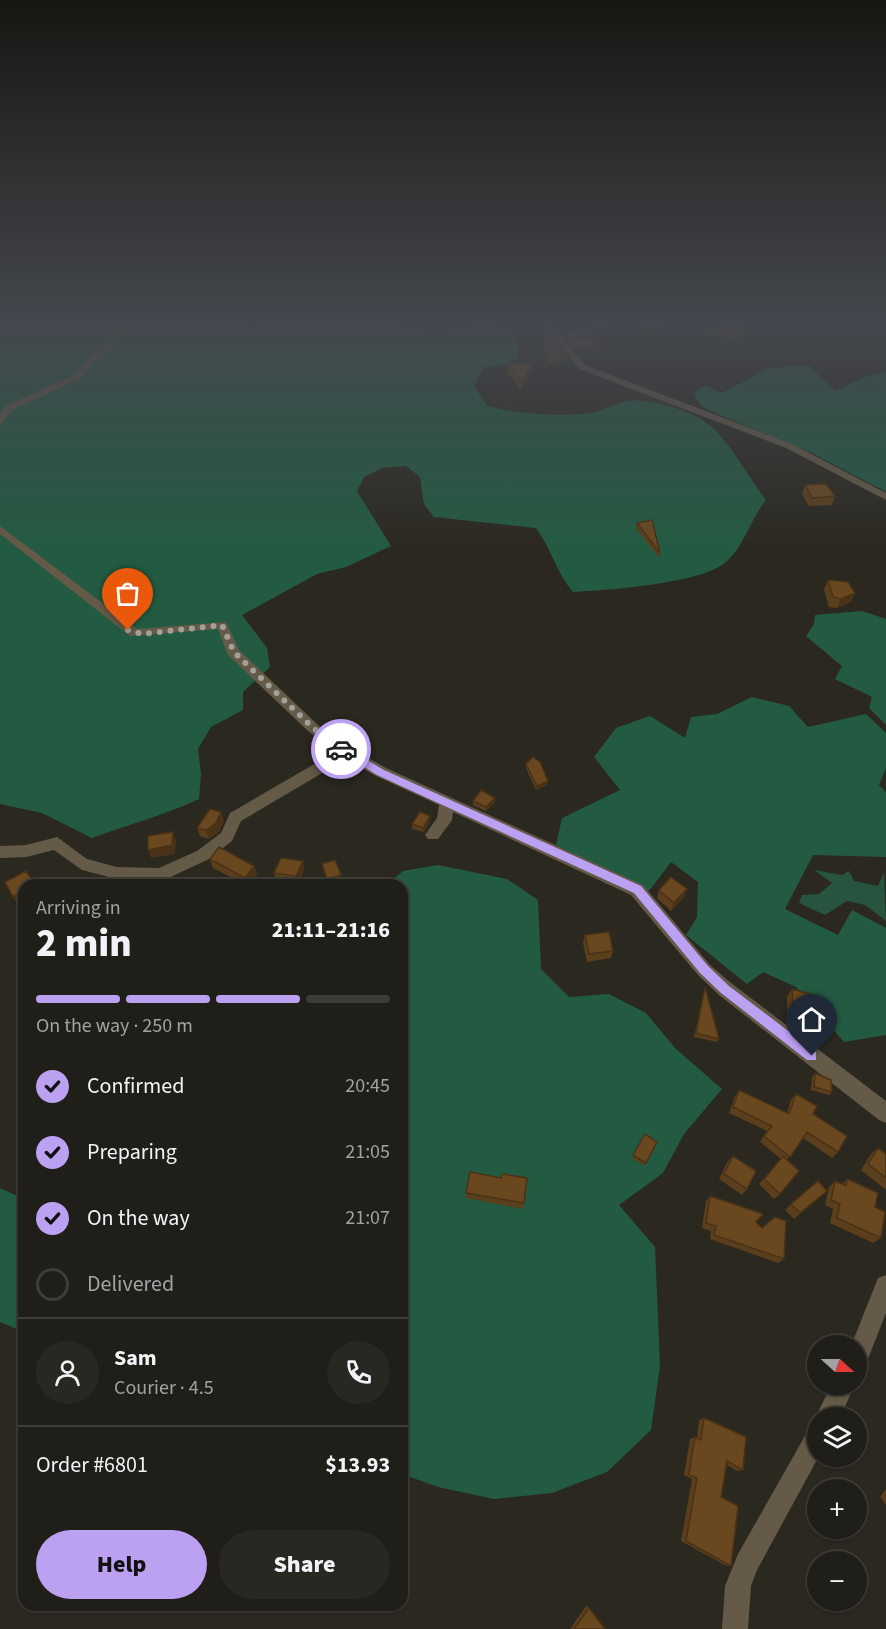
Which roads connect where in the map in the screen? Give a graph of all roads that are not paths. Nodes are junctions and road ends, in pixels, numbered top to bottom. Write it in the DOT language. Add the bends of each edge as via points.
graph roads {
  1 [pos="28,399"];
  2 [pos="668,399"];
  3 [pos="0,421"];
  4 [pos="886,497"];
  5 [pos="0,529"];
  6 [pos="346,752"];
  7 [pos="447,802"];
  8 [pos="433,835"];
  9 [pos="0,852"];
  10 [pos="886,1113"];
  11 [pos="886,1286"];
  12 [pos="866,1335"];
  13 [pos="807,1455"];
  14 [pos="735,1629"];
  1 -- 3 [label="street" via="8,408"];
  2 -- 4 [label="street" via="772,439"];
  5 -- 6 [label="street" via="134,633 222,625 234,652 313,728"];
  6 -- 7 [label="street"];
  6 -- 9 [label="street" via="235,817 227,837 202,855 160,875 117,873 82,864 57,843 26,851"];
  7 -- 8 [label="street" via="444,820"];
  7 -- 10 [label="street" via="637,890 704,970 725,989"];
  11 -- 12 [label="street"];
  13 -- 14 [label="street" via="747,1563 738,1586"];
}
